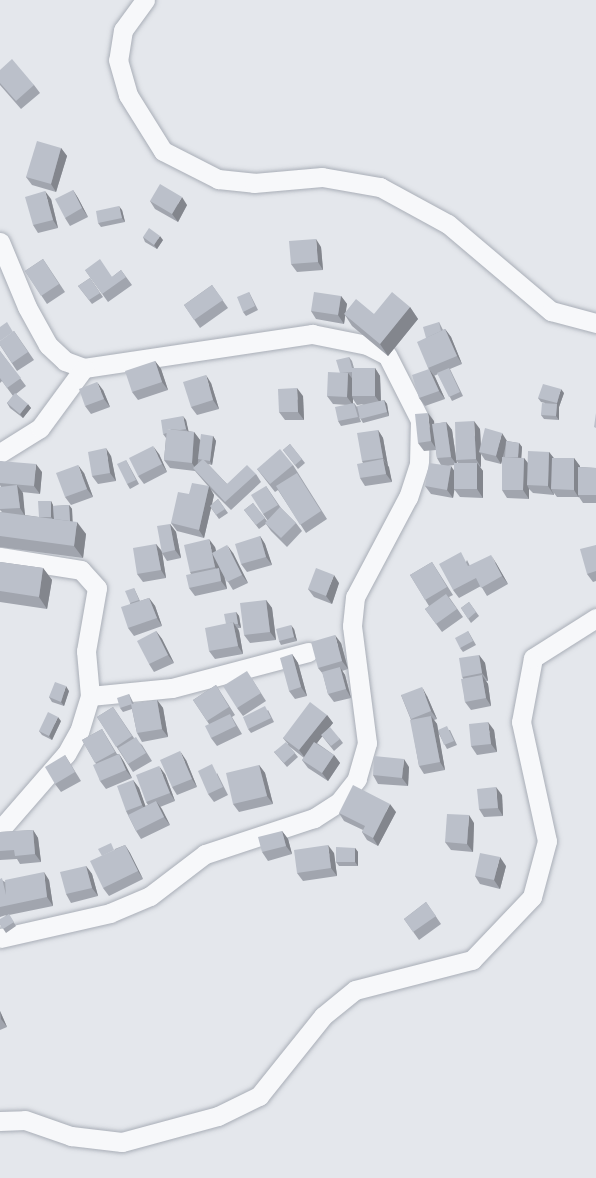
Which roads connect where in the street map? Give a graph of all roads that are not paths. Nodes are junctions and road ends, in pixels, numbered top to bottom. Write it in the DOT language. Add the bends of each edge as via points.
graph roads {
  1 [pos="145,0"];
  2 [pos="0,242"];
  3 [pos="596,323"];
  4 [pos="84,368"];
  5 [pos="0,453"];
  6 [pos="0,557"];
  7 [pos="596,618"];
  8 [pos="308,652"];
  9 [pos="90,696"];
  10 [pos="0,830"];
  11 [pos="0,938"];
  12 [pos="0,1121"];
  1 -- 3 [label="street" via="123,30 118,60 128,95 163,151 218,179 254,183 323,177 380,187 448,224 551,311"];
  2 -- 4 [label="street" via="48,345 65,361"];
  4 -- 5 [label="street" via="40,428"];
  4 -- 11 [label="street" via="312,334 367,345 387,355 404,382 420,420 419,464 408,497 355,597 352,626 367,743 357,779 340,802 314,818 205,854 150,896 110,913"];
  6 -- 9 [label="street" via="81,570 94,582 86,651"];
  7 -- 12 [label="street" via="533,658 521,722 547,841 533,897 472,960 355,990 323,1016 259,1096 218,1116 122,1142 71,1136 25,1120"];
  8 -- 9 [label="street" via="172,688"];
  9 -- 10 [label="street" via="66,754"];
}
